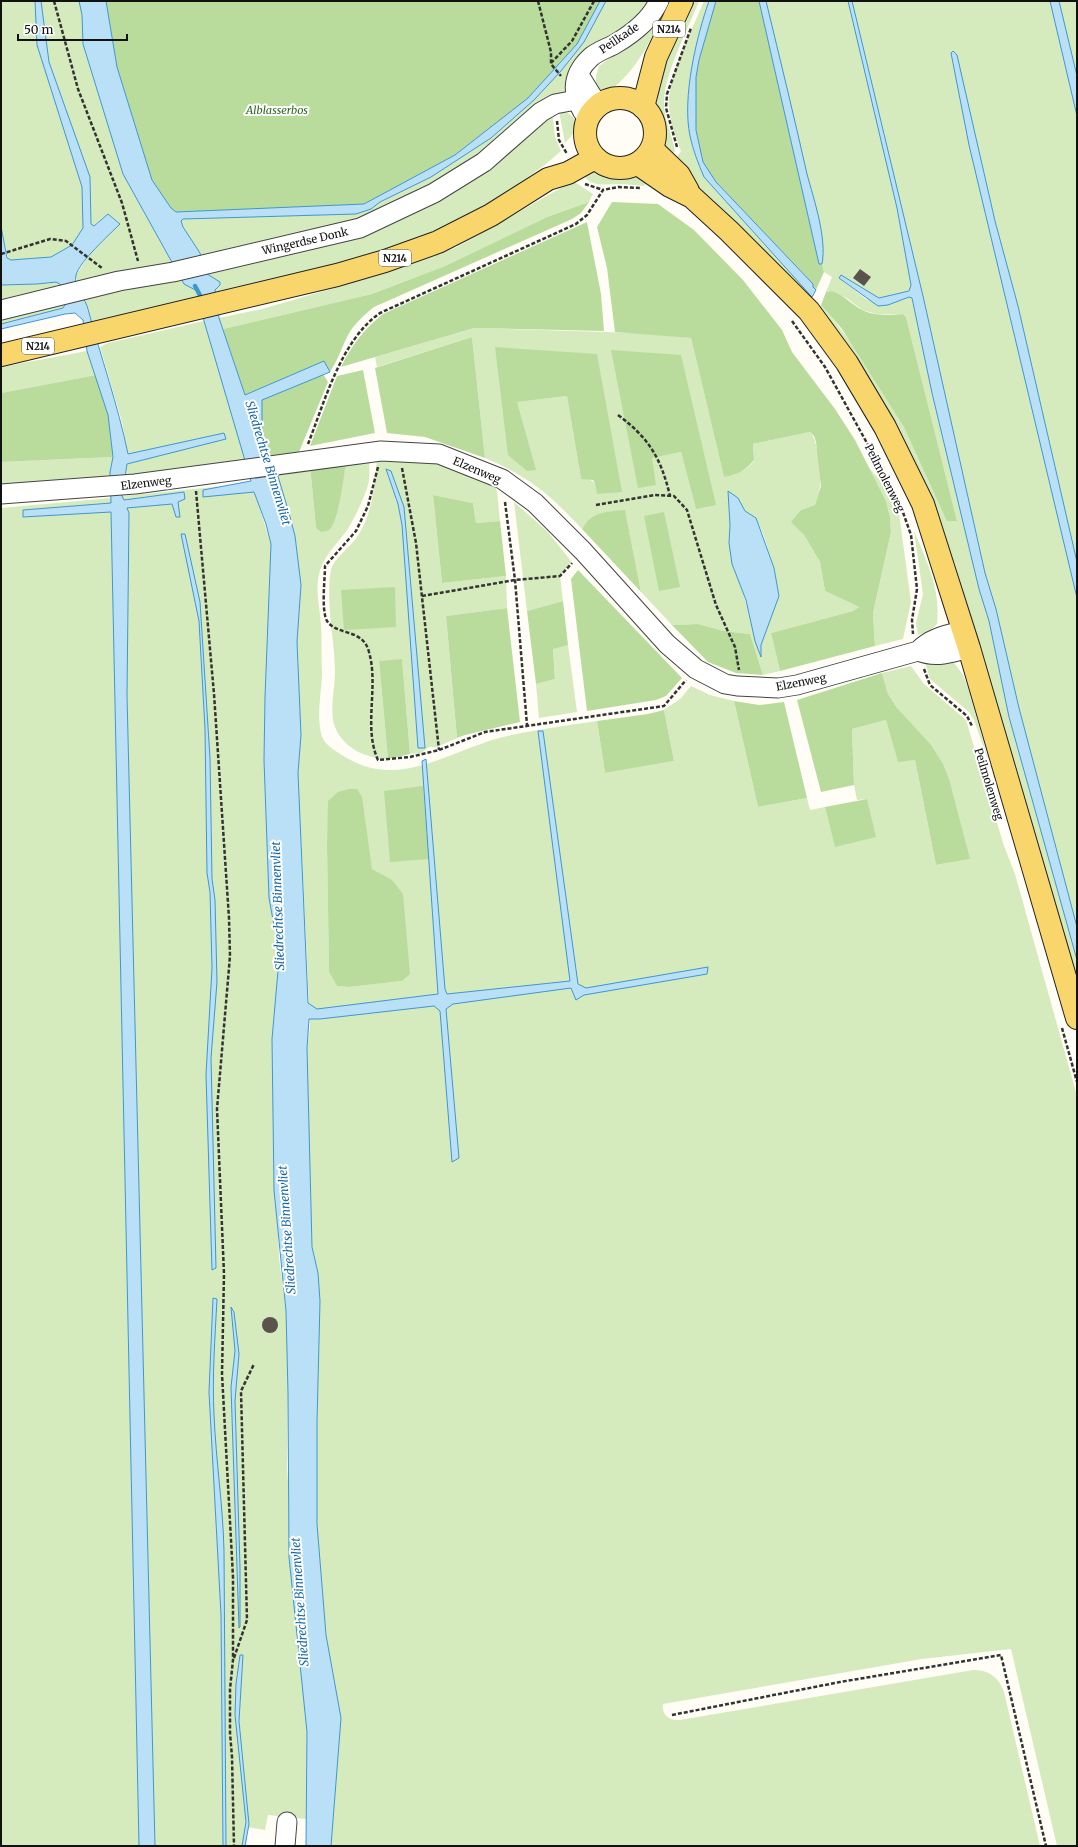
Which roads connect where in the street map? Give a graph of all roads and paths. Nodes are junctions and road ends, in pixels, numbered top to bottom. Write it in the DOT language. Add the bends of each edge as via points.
graph roads {
  1 [pos="54,1"];
  2 [pos="538,1"];
  3 [pos="594,1"];
  4 [pos="659,1"];
  5 [pos="682,1"];
  6 [pos="693,23"];
  7 [pos="551,64"];
  8 [pos="570,75"];
  9 [pos="576,100"];
  10 [pos="636,103"];
  11 [pos="555,104"];
  12 [pos="595,112"];
  13 [pos="591,150"];
  14 [pos="645,156"];
  15 [pos="572,162"];
  16 [pos="662,171"];
  17 [pos="603,190"];
  18 [pos="1,254"];
  19 [pos="93,261"];
  20 [pos="144,276"];
  21 [pos="1,310"];
  22 [pos="789,317"];
  23 [pos="1,355"];
  24 [pos="618,415"];
  25 [pos="390,452"];
  26 [pos="301,461"];
  27 [pos="194,476"];
  28 [pos="502,479"];
  29 [pos="1,494"];
  30 [pos="670,496"];
  31 [pos="596,505"];
  32 [pos="583,551"];
  33 [pos="516,580"];
  34 [pos="422,596"];
  35 [pos="966,639"];
  36 [pos="918,651"];
  37 [pos="696,669"];
  38 [pos="737,686"];
  39 [pos="527,725"];
  40 [pos="974,734"];
  41 [pos="439,750"];
  42 [pos="1069,1023"];
  43 [pos="1077,1082"];
  44 [pos="254,1364"];
  45 [pos="233,1660"];
  46 [pos="672,1715"];
  47 [pos="287,1822"];
  48 [pos="234,1846"];
  49 [pos="285,1846"];
  50 [pos="1046,1846"];
  1 -- 20 [label="path" via="78,89 122,203 138,264"];
  2 -- 7 [label="path" via="551,52"];
  3 -- 7 [label="path" via="572,41"];
  4 -- 8 [label="street, Peilkade" via="642,24 618,42 592,56"];
  5 -- 10 [label="main road, N214"];
  6 -- 16 [label="path" via="667,94 666,108 678,153"];
  7 -- 8 [label="path" via="554,69"];
  8 -- 9 [label="street, Peilkade"];
  8 -- 12 [label="street" via="592,96"];
  9 -- 11 [label="street, Wingerdse Donk"];
  9 -- 12 [label="street"];
  10 -- 12 [label="main road" via="614,99"];
  10 -- 14 [label="main road" via="654,122 655,131"];
  11 -- 15 [label="path" via="559,140"];
  11 -- 20 [label="street, Wingerdse Donk" via="541,112 478,166 434,193 366,225 173,272"];
  12 -- 13 [label="main road" via="586,135"];
  13 -- 14 [label="main road" via="611,167 629,167"];
  13 -- 15 [label="main road, N214"];
  14 -- 16 [label="main road, Peilmolenweg"];
  15 -- 17 [label="path" via="585,184"];
  15 -- 23 [label="main road, N214" via="561,162 548,179 491,215 438,242 386,261"];
  16 -- 17 [label="path" via="645,189 618,187"];
  16 -- 35 [label="main road, Peilmolenweg" via="679,175 692,197 809,311 847,363 885,427 923,504"];
  17 -- 26 [label="path" via="587,215 576,224 380,313 369,321 360,330 337,370"];
  18 -- 19 [label="path" via="50,239 66,241"];
  20 -- 21 [label="street, Wingerdse Donk"];
  22 -- 36 [label="path, Peilmolenweg" via="824,367 899,501 911,536 917,590 912,628"];
  24 -- 30 [label="path" via="631,424 652,448 664,470"];
  25 -- 26 [label="street, Elzenweg"];
  25 -- 28 [label="street, Elzenweg" via="439,454"];
  25 -- 34 [label="path" via="415,536"];
  25 -- 41 [label="path" via="356,531 325,566 324,606 327,621 337,629 357,634 369,650 372,669 372,748 378,760 410,757"];
  26 -- 27 [label="street, Elzenweg"];
  27 -- 29 [label="street, Elzenweg" via="104,488"];
  27 -- 45 [label="path" via="214,686 229,918 230,956 217,1108 224,1274 222,1374 233,1576"];
  28 -- 32 [label="street, Elzenweg" via="535,502"];
  28 -- 33 [label="path"];
  30 -- 31 [label="path"];
  30 -- 38 [label="path" via="674,496 687,510 716,605 735,647 739,669"];
  32 -- 33 [label="path" via="560,576"];
  32 -- 37 [label="street, Elzenweg" via="667,644"];
  33 -- 34 [label="path"];
  33 -- 39 [label="path"];
  34 -- 41 [label="path"];
  35 -- 36 [label="street, Elzenweg" via="936,638"];
  35 -- 42 [label="main road, Peilmolenweg"];
  36 -- 38 [label="street, Elzenweg" via="797,685 778,688"];
  36 -- 40 [label="path, Peilmolenweg" via="930,685 967,716"];
  37 -- 38 [label="street, Elzenweg" via="726,684"];
  37 -- 39 [label="path" via="664,706"];
  39 -- 41 [label="path" via="485,732"];
  42 -- 43 [label="path"];
  44 -- 45 [label="path" via="241,1391 247,1620"];
  45 -- 48 [label="path" via="230,1733"];
  46 -- 50 [label="path" via="1002,1654"];
  47 -- 49 [label="street"];
}
